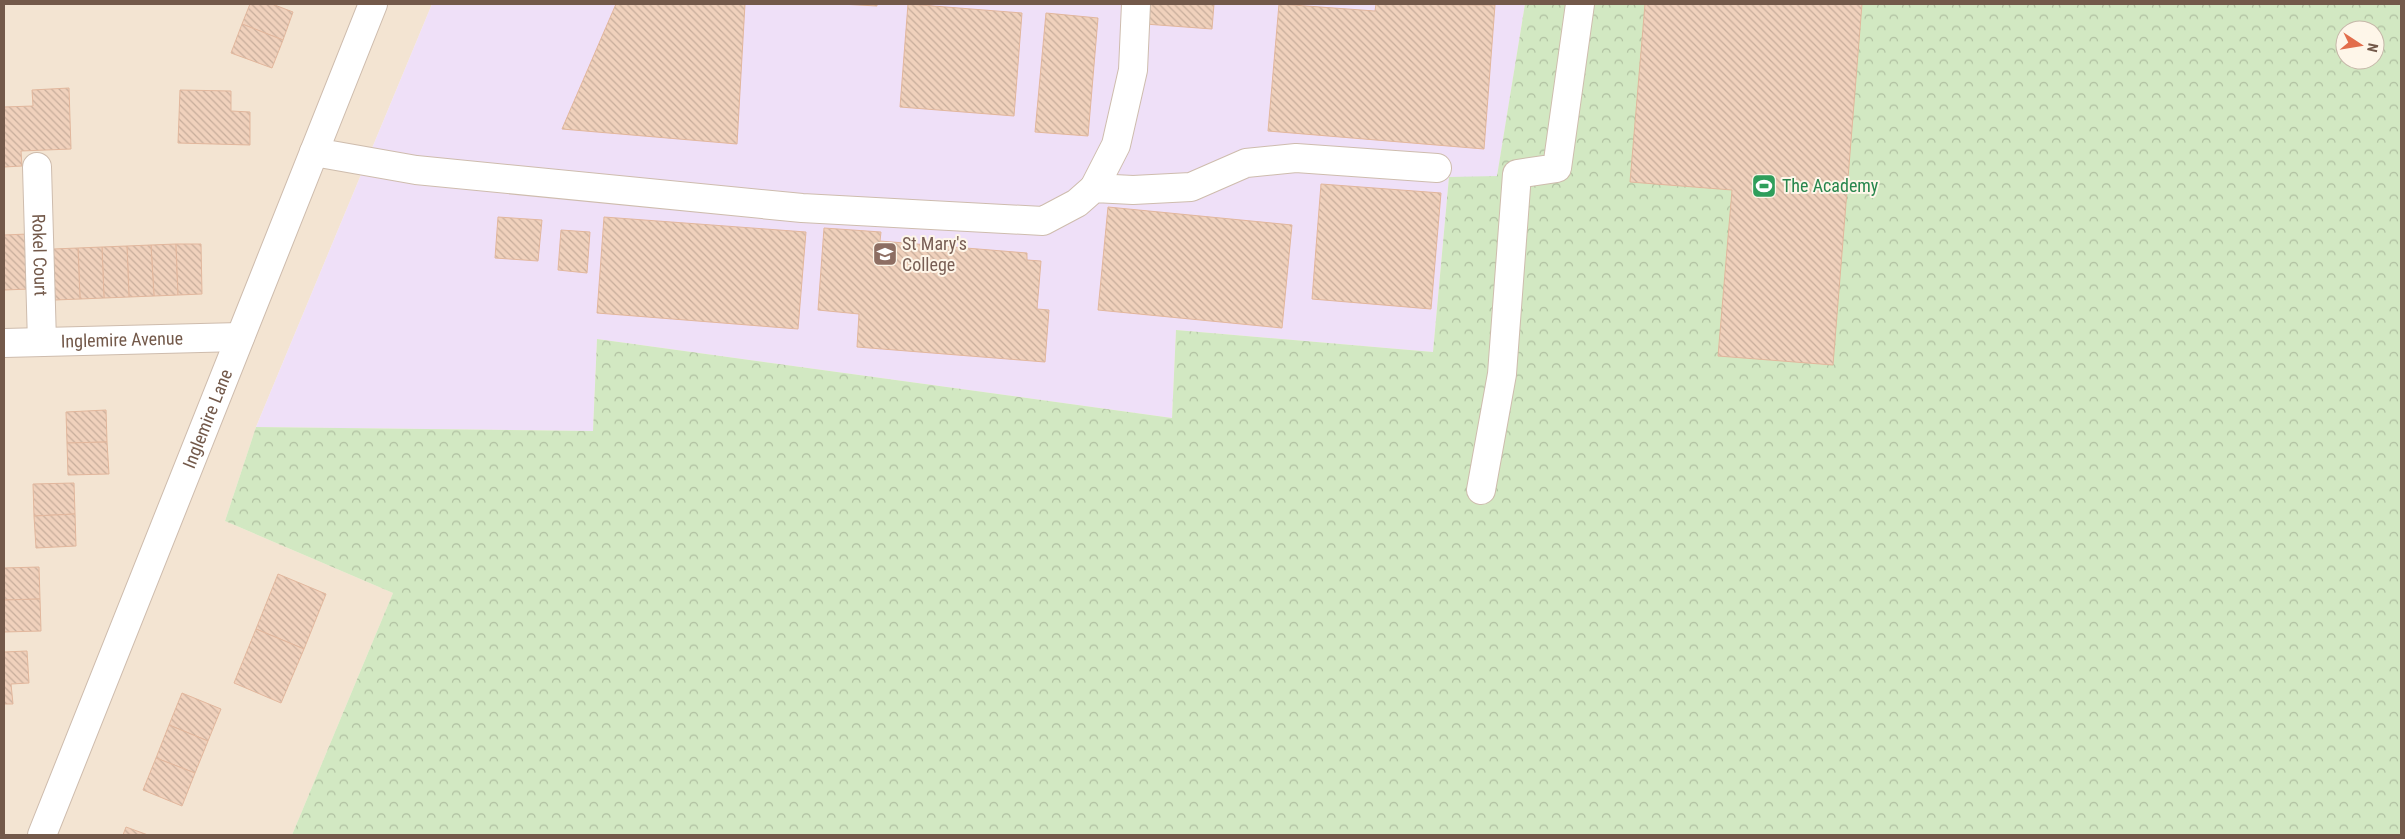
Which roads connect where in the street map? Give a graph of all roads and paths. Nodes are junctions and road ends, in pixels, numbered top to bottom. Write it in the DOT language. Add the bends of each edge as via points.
graph roads {
  1 [pos="373,4"];
  2 [pos="1136,4"];
  3 [pos="1580,4"];
  4 [pos="314,152"];
  5 [pos="37,167"];
  6 [pos="1437,168"];
  7 [pos="1094,188"];
  8 [pos="240,337"];
  9 [pos="42,342"];
  10 [pos="4,343"];
  11 [pos="1481,490"];
  12 [pos="42,835"];
  1 -- 4 [label="street, Inglemire Lane"];
  2 -- 7 [label="street" via="1133,70 1116,145"];
  3 -- 11 [label="street" via="1557,168 1517,174 1502,374"];
  4 -- 7 [label="street" via="416,170 782,206 1043,221 1076,203"];
  4 -- 8 [label="street, Inglemire Lane"];
  5 -- 9 [label="street, Rokel Court"];
  6 -- 7 [label="street" via="1296,158 1246,164 1191,186 1133,190"];
  8 -- 9 [label="street, Inglemire Avenue"];
  8 -- 12 [label="street, Inglemire Lane"];
  9 -- 10 [label="street, Inglemire Avenue"];
}
